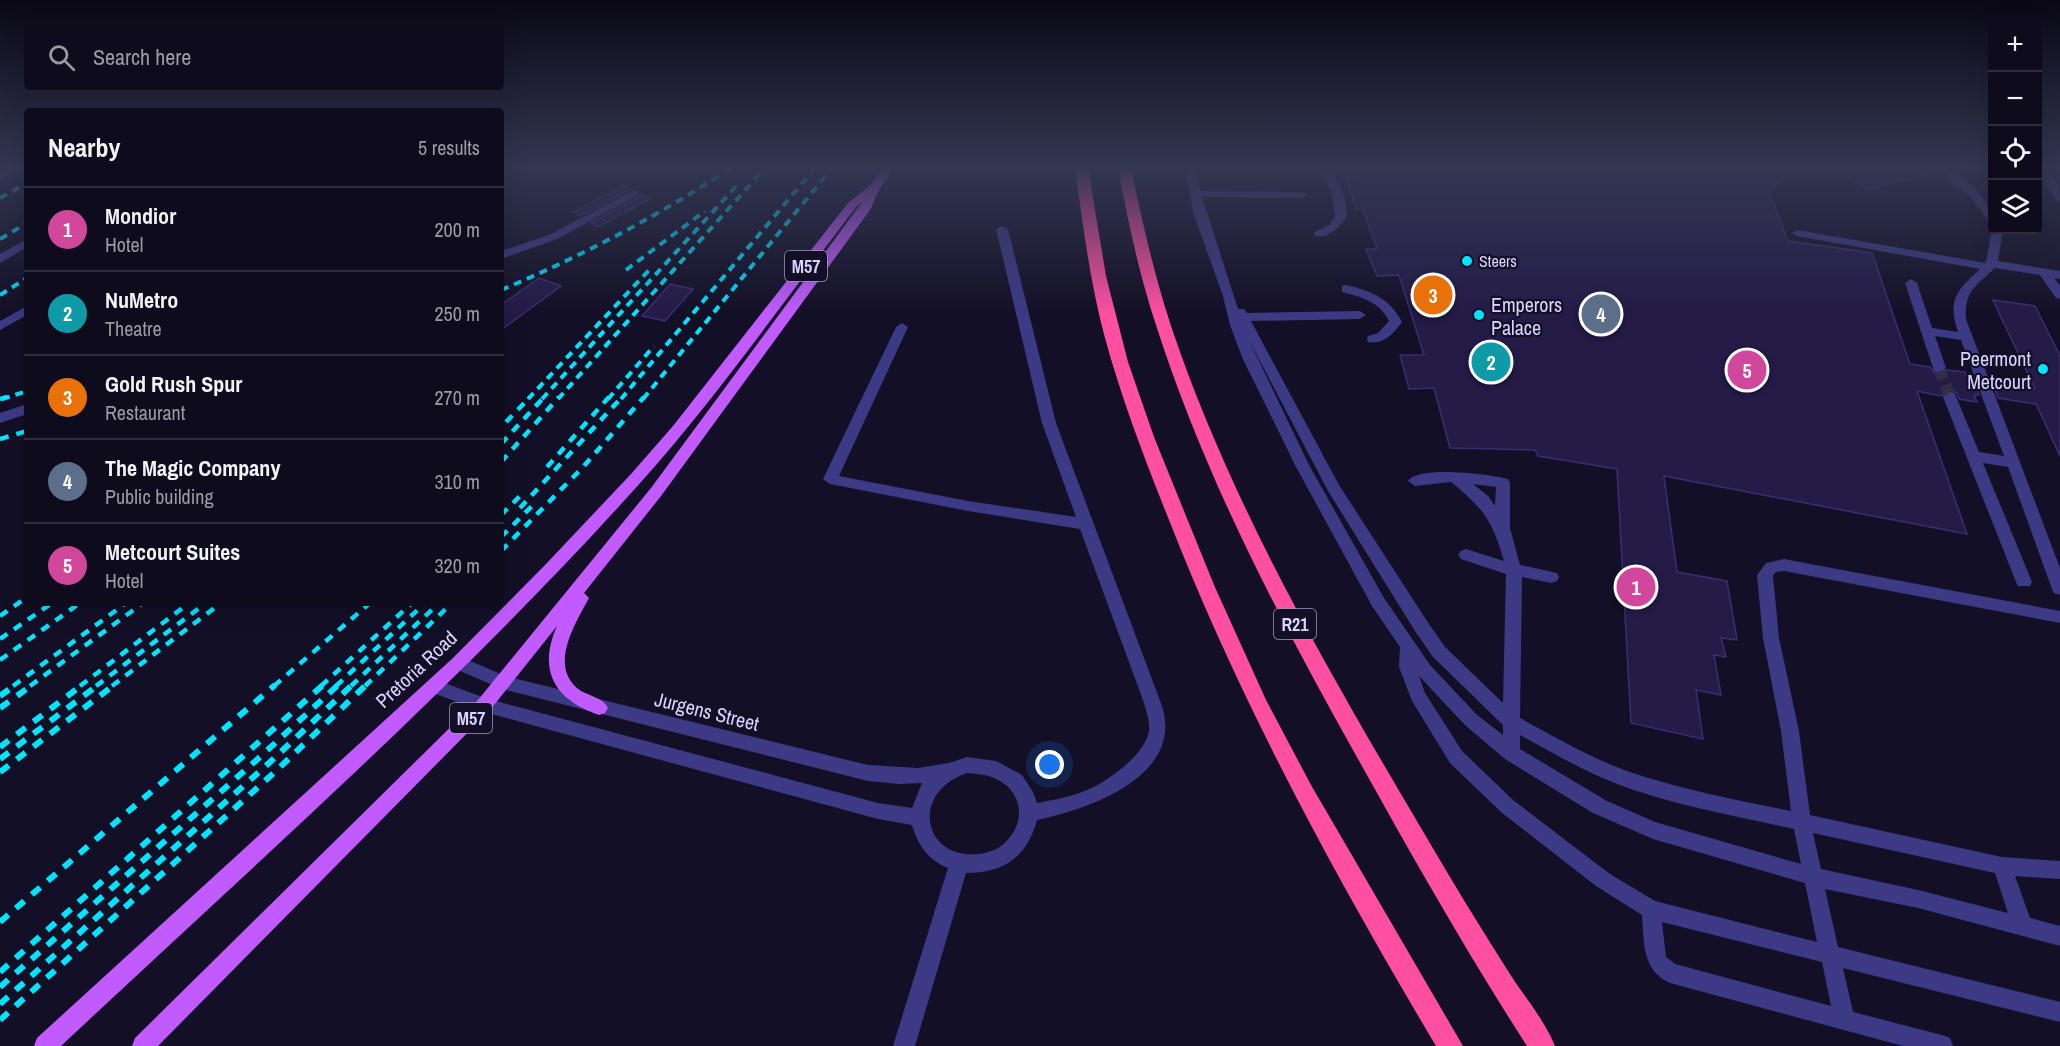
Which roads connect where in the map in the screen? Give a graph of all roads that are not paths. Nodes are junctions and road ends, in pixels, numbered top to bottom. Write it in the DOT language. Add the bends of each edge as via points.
graph roads {
  1 [pos="590,217"];
  2 [pos="843,217"];
  3 [pos="859,217"];
  4 [pos="1089,217"];
  5 [pos="1134,217"];
  6 [pos="1202,217"];
  7 [pos="1340,217"];
  8 [pos="1002,230"];
  9 [pos="1797,233"];
  10 [pos="1318,234"];
  11 [pos="1996,234"];
  12 [pos="24,244"];
  13 [pos="504,254"];
  14 [pos="0,259"];
  15 [pos="1990,266"];
  16 [pos="2043,271"];
  17 [pos="2060,275"];
  18 [pos="1911,284"];
  19 [pos="1346,289"];
  20 [pos="2060,295"];
  21 [pos="24,312"];
  22 [pos="1360,315"];
  23 [pos="1238,317"];
  24 [pos="0,326"];
  25 [pos="902,327"];
  26 [pos="1927,331"];
  27 [pos="1967,337"];
  28 [pos="1372,339"];
  29 [pos="1939,368"];
  30 [pos="1950,397"];
  31 [pos="24,410"];
  32 [pos="0,418"];
  33 [pos="1974,456"];
  34 [pos="2014,463"];
  35 [pos="1454,476"];
  36 [pos="1415,481"];
  37 [pos="1087,524"];
  38 [pos="1502,528"];
  39 [pos="1466,555"];
  40 [pos="602,562"];
  41 [pos="1514,570"];
  42 [pos="1551,577"];
  43 [pos="2024,582"];
  44 [pos="2060,590"];
  45 [pos="2060,617"];
  46 [pos="1408,647"];
  47 [pos="459,663"];
  48 [pos="502,682"];
  49 [pos="434,686"];
  50 [pos="484,705"];
  51 [pos="598,708"];
  52 [pos="1511,722"];
  53 [pos="1511,753"];
  54 [pos="949,771"];
  55 [pos="1030,813"];
  56 [pos="920,818"];
  57 [pos="1801,820"];
  58 [pos="958,863"];
  59 [pos="2002,866"];
  60 [pos="2060,870"];
  61 [pos="1814,877"];
  62 [pos="1651,910"];
  63 [pos="2023,927"];
  64 [pos="2060,936"];
  65 [pos="1831,956"];
  66 [pos="2060,1012"];
  67 [pos="1844,1020"];
  68 [pos="45,1046"];
  69 [pos="143,1046"];
  70 [pos="903,1046"];
  71 [pos="1450,1046"];
  72 [pos="1542,1046"];
  73 [pos="1942,1046"];
  1 -- 13 [label="street" via="553,237"];
  2 -- 47 [label="main road, Pretoria Road / M57" via="636,478"];
  3 -- 40 [label="main road, Pretoria Road / M57"];
  4 -- 71 [label="highway" via="1106,312 1139,425 1198,571 1258,705 1305,794"];
  5 -- 72 [label="highway, R21" via="1166,335 1226,487 1322,678 1501,985"];
  6 -- 23 [label="street"];
  7 -- 10 [label="street" via="1333,227"];
  8 -- 37 [label="street" via="1046,411"];
  9 -- 15 [label="street"];
  11 -- 15 [label="street"];
  12 -- 14 [label="street"];
  15 -- 16 [label="street"];
  15 -- 27 [label="street" via="1964,290 1960,299 1960,319"];
  16 -- 17 [label="street"];
  16 -- 20 [label="street"];
  18 -- 26 [label="street"];
  19 -- 28 [label="street" via="1365,292 1393,313 1396,321 1389,331"];
  21 -- 24 [label="street"];
  22 -- 23 [label="street"];
  23 -- 46 [label="street" via="1249,357 1302,465"];
  23 -- 52 [label="street" via="1333,488 1421,626 1439,652"];
  25 -- 37 [label="street" via="830,479"];
  26 -- 27 [label="street"];
  26 -- 29 [label="street"];
  27 -- 34 [label="street"];
  30 -- 33 [label="street"];
  31 -- 32 [label="street"];
  33 -- 34 [label="street"];
  33 -- 43 [label="street"];
  34 -- 44 [label="street"];
  35 -- 36 [label="street"];
  35 -- 38 [label="street" via="1483,500"];
  35 -- 38 [label="street" via="1503,483"];
  37 -- 55 [label="street" via="1150,698 1157,734 1140,763 1107,791 1082,802"];
  38 -- 41 [label="street"];
  39 -- 41 [label="street"];
  40 -- 48 [label="main road, Pretoria Road / M57"];
  40 -- 51 [label="main road" via="560,636 556,654 565,687"];
  41 -- 42 [label="street"];
  41 -- 52 [label="street"];
  45 -- 57 [label="street" via="1784,566 1767,570 1771,638 1790,730"];
  46 -- 53 [label="street" via="1471,720"];
  46 -- 62 [label="street" via="1407,667 1418,696 1456,756 1507,806 1602,880"];
  47 -- 48 [label="street, Jurgens Street"];
  47 -- 49 [label="main road, Pretoria Road / M57"];
  48 -- 50 [label="main road, Pretoria Road / M57"];
  48 -- 51 [label="street, Jurgens Street"];
  49 -- 50 [label="street"];
  49 -- 68 [label="main road, Pretoria Road / M57"];
  50 -- 56 [label="street" via="879,811"];
  50 -- 69 [label="main road, Pretoria Road / M57"];
  51 -- 54 [label="street, Jurgens Street" via="889,777"];
  52 -- 53 [label="street"];
  52 -- 57 [label="street" via="1638,783"];
  53 -- 61 [label="street" via="1600,807 1653,830"];
  54 -- 55 [label="street" via="967,765 986,765 1003,771 1017,781"];
  54 -- 56 [label="street" via="927,791"];
  55 -- 58 [label="street" via="1026,831 1015,847 999,859 979,864"];
  56 -- 58 [label="street" via="931,846"];
  57 -- 59 [label="street"];
  57 -- 61 [label="street"];
  58 -- 70 [label="street"];
  59 -- 60 [label="street"];
  59 -- 63 [label="street"];
  61 -- 63 [label="street"];
  61 -- 65 [label="street"];
  62 -- 65 [label="street"];
  62 -- 67 [label="street" via="1656,957 1670,973"];
  63 -- 64 [label="street"];
  65 -- 66 [label="street"];
  65 -- 67 [label="street"];
  67 -- 73 [label="street"];
}
